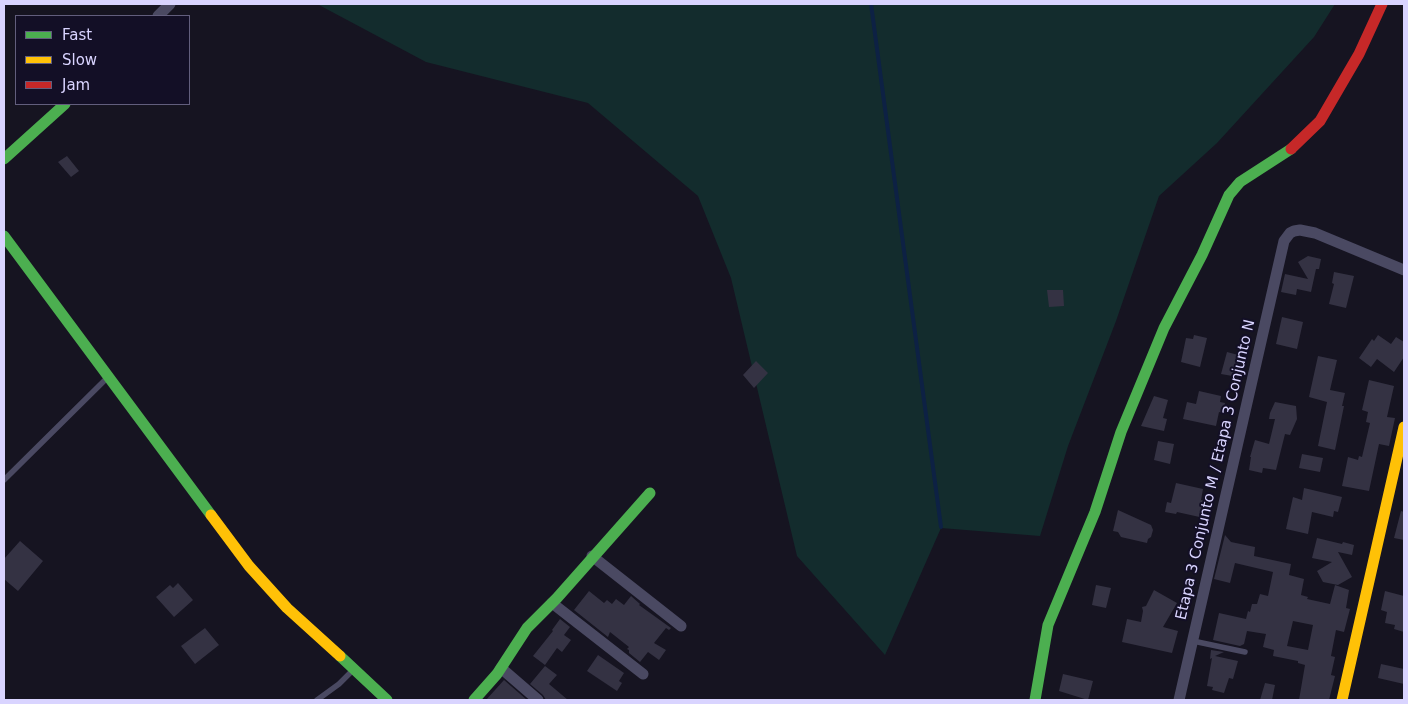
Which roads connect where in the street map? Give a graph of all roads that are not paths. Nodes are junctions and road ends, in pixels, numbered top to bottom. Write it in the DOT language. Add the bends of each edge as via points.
graph roads {
  1 [pos="170,4"];
  2 [pos="1382,4"];
  3 [pos="159,15"];
  4 [pos="63,105"];
  5 [pos="4,158"];
  6 [pos="4,236"];
  7 [pos="1404,270"];
  8 [pos="108,377"];
  9 [pos="1404,427"];
  10 [pos="4,480"];
  11 [pos="650,492"];
  12 [pos="592,556"];
  13 [pos="552,603"];
  14 [pos="680,626"];
  15 [pos="1194,640"];
  16 [pos="1245,652"];
  17 [pos="501,668"];
  18 [pos="353,670"];
  19 [pos="643,674"];
  20 [pos="317,700"];
  21 [pos="387,700"];
  22 [pos="474,700"];
  23 [pos="538,700"];
  24 [pos="1035,700"];
  25 [pos="1179,700"];
  26 [pos="1342,700"];
  1 -- 3 [label="street"];
  2 -- 24 [label="street" via="1359,54 1320,121 1287,152 1240,182 1221,211 1164,328 1121,432 1095,512 1048,626"];
  4 -- 5 [label="street"];
  6 -- 8 [label="street"];
  7 -- 15 [label="street, Etapa 3 Conjunto M / Etapa 3 Conjunto N" via="1315,233 1300,230 1290,233 1282,245"];
  8 -- 10 [label="lane"];
  8 -- 18 [label="street" via="249,566 287,608"];
  9 -- 26 [label="street"];
  11 -- 12 [label="street"];
  12 -- 13 [label="street"];
  12 -- 14 [label="street"];
  13 -- 17 [label="street" via="523,634"];
  13 -- 19 [label="street"];
  15 -- 16 [label="lane"];
  15 -- 25 [label="street, Etapa 3 Conjunto M / Etapa 3 Conjunto N"];
  17 -- 22 [label="street"];
  17 -- 23 [label="street"];
  18 -- 20 [label="lane"];
  18 -- 21 [label="street"];
}
